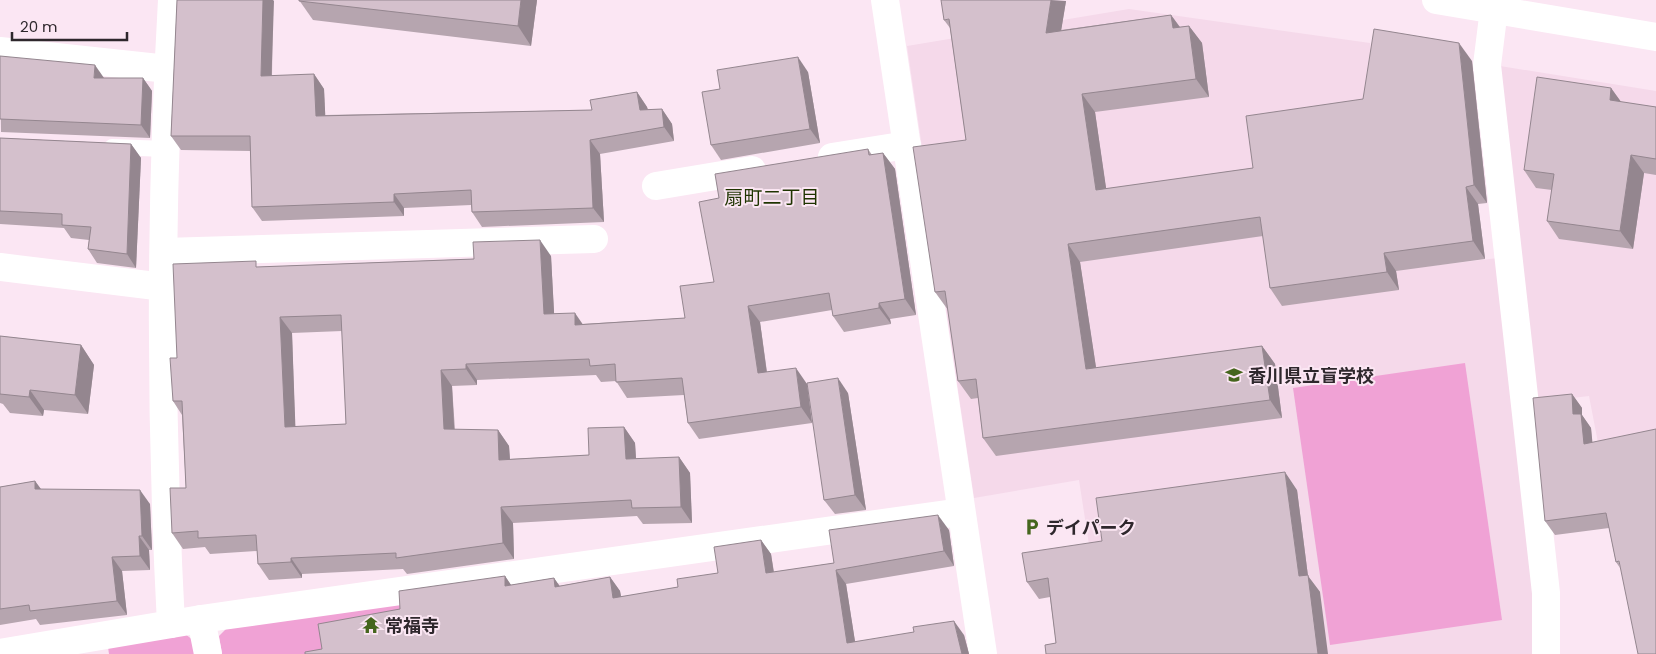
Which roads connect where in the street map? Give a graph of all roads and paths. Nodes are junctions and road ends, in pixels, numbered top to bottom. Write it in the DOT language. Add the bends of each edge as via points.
graph roads {
  1 [pos="172,0"];
  2 [pos="885,0"];
  3 [pos="1436,0"];
  4 [pos="1494,10"];
  5 [pos="1656,37"];
  6 [pos="0,51"];
  7 [pos="168,69"];
  8 [pos="906,145"];
  9 [pos="98,146"];
  10 [pos="166,149"];
  11 [pos="808,161"];
  12 [pos="780,166"];
  13 [pos="656,186"];
  14 [pos="594,238"];
  15 [pos="164,252"];
  16 [pos="0,267"];
  17 [pos="164,287"];
  18 [pos="961,512"];
  19 [pos="201,619"];
  20 [pos="171,624"];
  21 [pos="0,653"];
  22 [pos="208,654"];
  23 [pos="983,654"];
  24 [pos="1546,654"];
  1 -- 7 [label="street"];
  2 -- 8 [label="street"];
  3 -- 4 [label="street"];
  4 -- 5 [label="street"];
  4 -- 24 [label="street" via="1487,65 1546,593"];
  6 -- 7 [label="street"];
  7 -- 10 [label="street"];
  8 -- 11 [label="street"];
  8 -- 18 [label="street"];
  9 -- 10 [label="lane"];
  10 -- 15 [label="street"];
  12 -- 13 [label="street"];
  14 -- 15 [label="street"];
  15 -- 17 [label="street"];
  16 -- 17 [label="street"];
  17 -- 20 [label="street"];
  18 -- 19 [label="street"];
  18 -- 23 [label="street"];
  19 -- 20 [label="street"];
  19 -- 22 [label="street"];
  20 -- 21 [label="street"];
}
